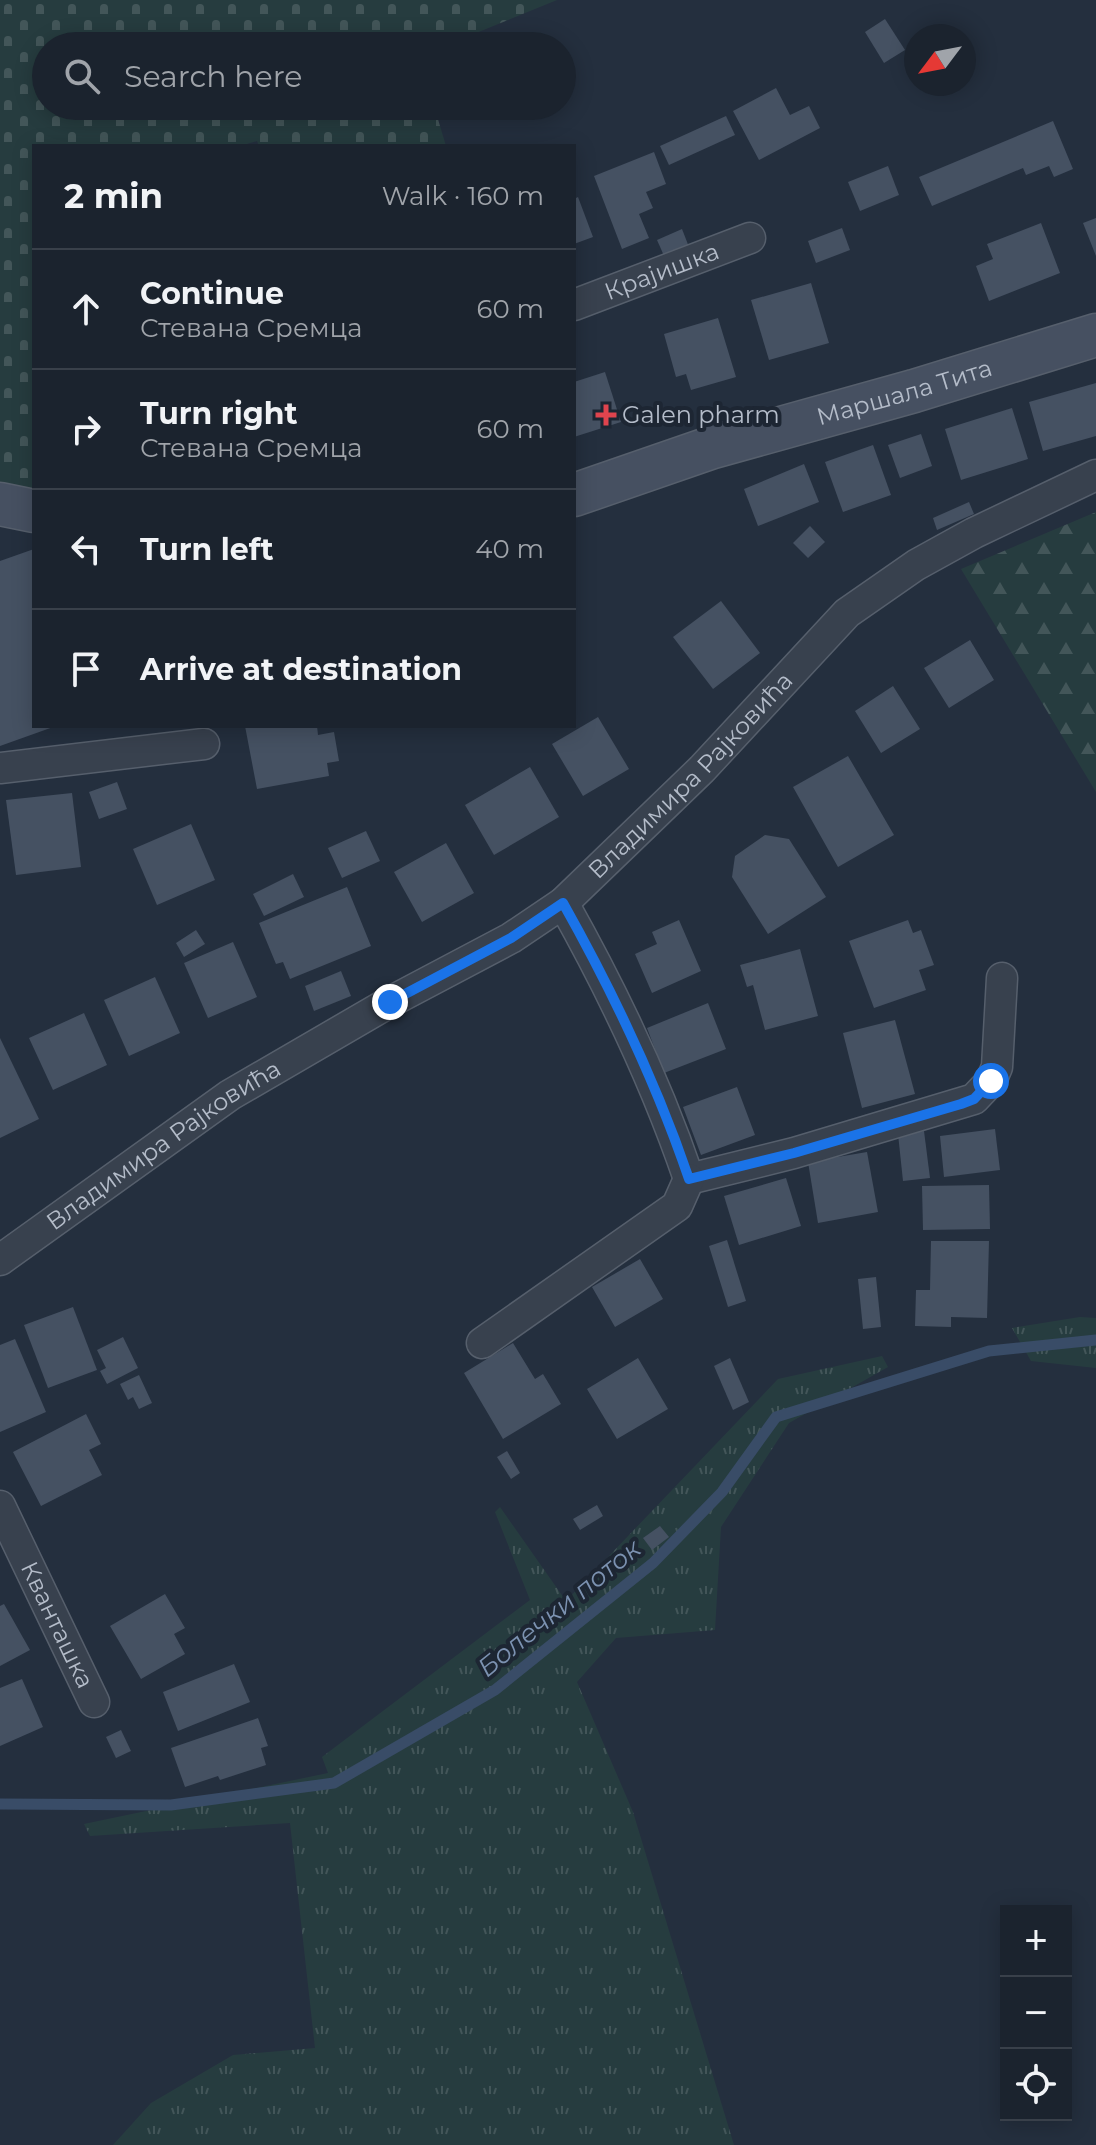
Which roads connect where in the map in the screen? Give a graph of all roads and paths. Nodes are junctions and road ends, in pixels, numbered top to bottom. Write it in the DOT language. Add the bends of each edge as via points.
graph roads {
  1 [pos="750,238"];
  2 [pos="576,304"];
  3 [pos="1096,335"];
  4 [pos="1096,475"];
  5 [pos="576,494"];
  6 [pos="0,504"];
  7 [pos="32,511"];
  8 [pos="204,744"];
  9 [pos="0,768"];
  10 [pos="563,903"];
  11 [pos="1002,978"];
  12 [pos="689,1179"];
  13 [pos="0,1260"];
  14 [pos="482,1343"];
  15 [pos="0,1506"];
  16 [pos="94,1702"];
  1 -- 2 [label="street, Крајишка"];
  3 -- 5 [label="street, Маршала Тита" via="713,447"];
  4 -- 10 [label="street, Владимира Рајковића" via="916,565 847,613 702,769"];
  6 -- 7 [label="street"];
  8 -- 9 [label="street"];
  10 -- 12 [label="street" via="635,1041"];
  10 -- 13 [label="street, Владимира Рајковића" via="511,938 230,1095"];
  11 -- 12 [label="street" via="997,1067 974,1099"];
  12 -- 14 [label="street" via="677,1206"];
  15 -- 16 [label="street, Кванташка"];
}
